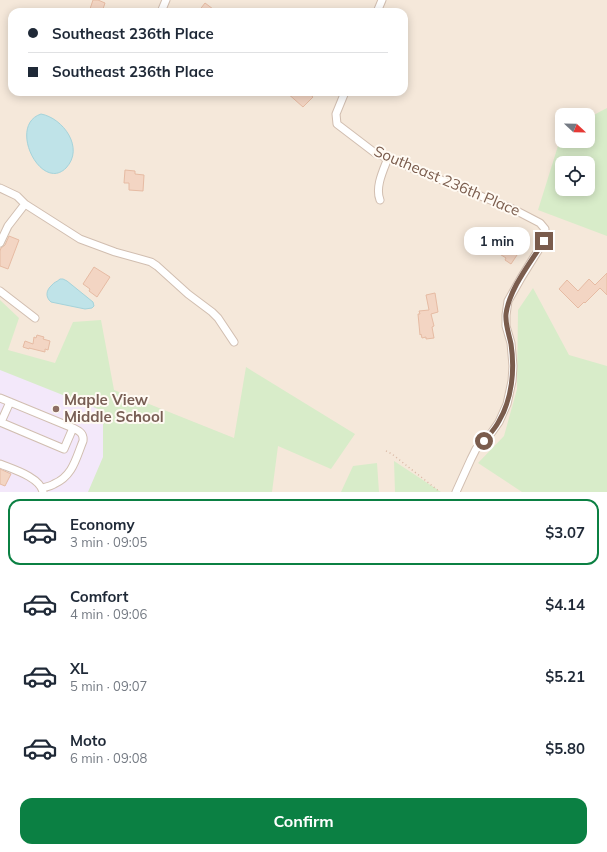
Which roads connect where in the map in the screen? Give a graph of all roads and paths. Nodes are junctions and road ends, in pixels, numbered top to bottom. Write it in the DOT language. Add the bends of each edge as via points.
graph roads {
  1 [pos="343,96"];
  2 [pos="388,158"];
  3 [pos="0,188"];
  4 [pos="380,200"];
  5 [pos="25,204"];
  6 [pos="0,243"];
  7 [pos="0,292"];
  8 [pos="35,318"];
  9 [pos="234,342"];
  10 [pos="0,398"];
  11 [pos="10,402"];
  12 [pos="0,422"];
  13 [pos="73,428"];
  14 [pos="386,451"];
  15 [pos="0,464"];
  16 [pos="42,490"];
  17 [pos="440,492"];
  18 [pos="456,492"];
  1 -- 2 [label="street, Southeast 236th Place" via="336,114 337,124 375,153"];
  2 -- 4 [label="street" via="378,191"];
  2 -- 18 [label="street, Southeast 236th Place" via="515,210 540,223 545,229 544,241 508,301 506,326 513,366 507,404 499,422 470,459"];
  3 -- 5 [label="street" via="17,196"];
  5 -- 6 [label="street" via="8,226"];
  5 -- 9 [label="street" via="80,239 151,262 212,312"];
  7 -- 8 [label="street"];
  10 -- 11 [label="street"];
  11 -- 12 [label="street"];
  11 -- 13 [label="street"];
  12 -- 13 [label="street" via="64,449"];
  13 -- 16 [label="street" via="84,436 71,471 55,484"];
  14 -- 17 [label="path"];
  15 -- 16 [label="street" via="29,476"];
}
